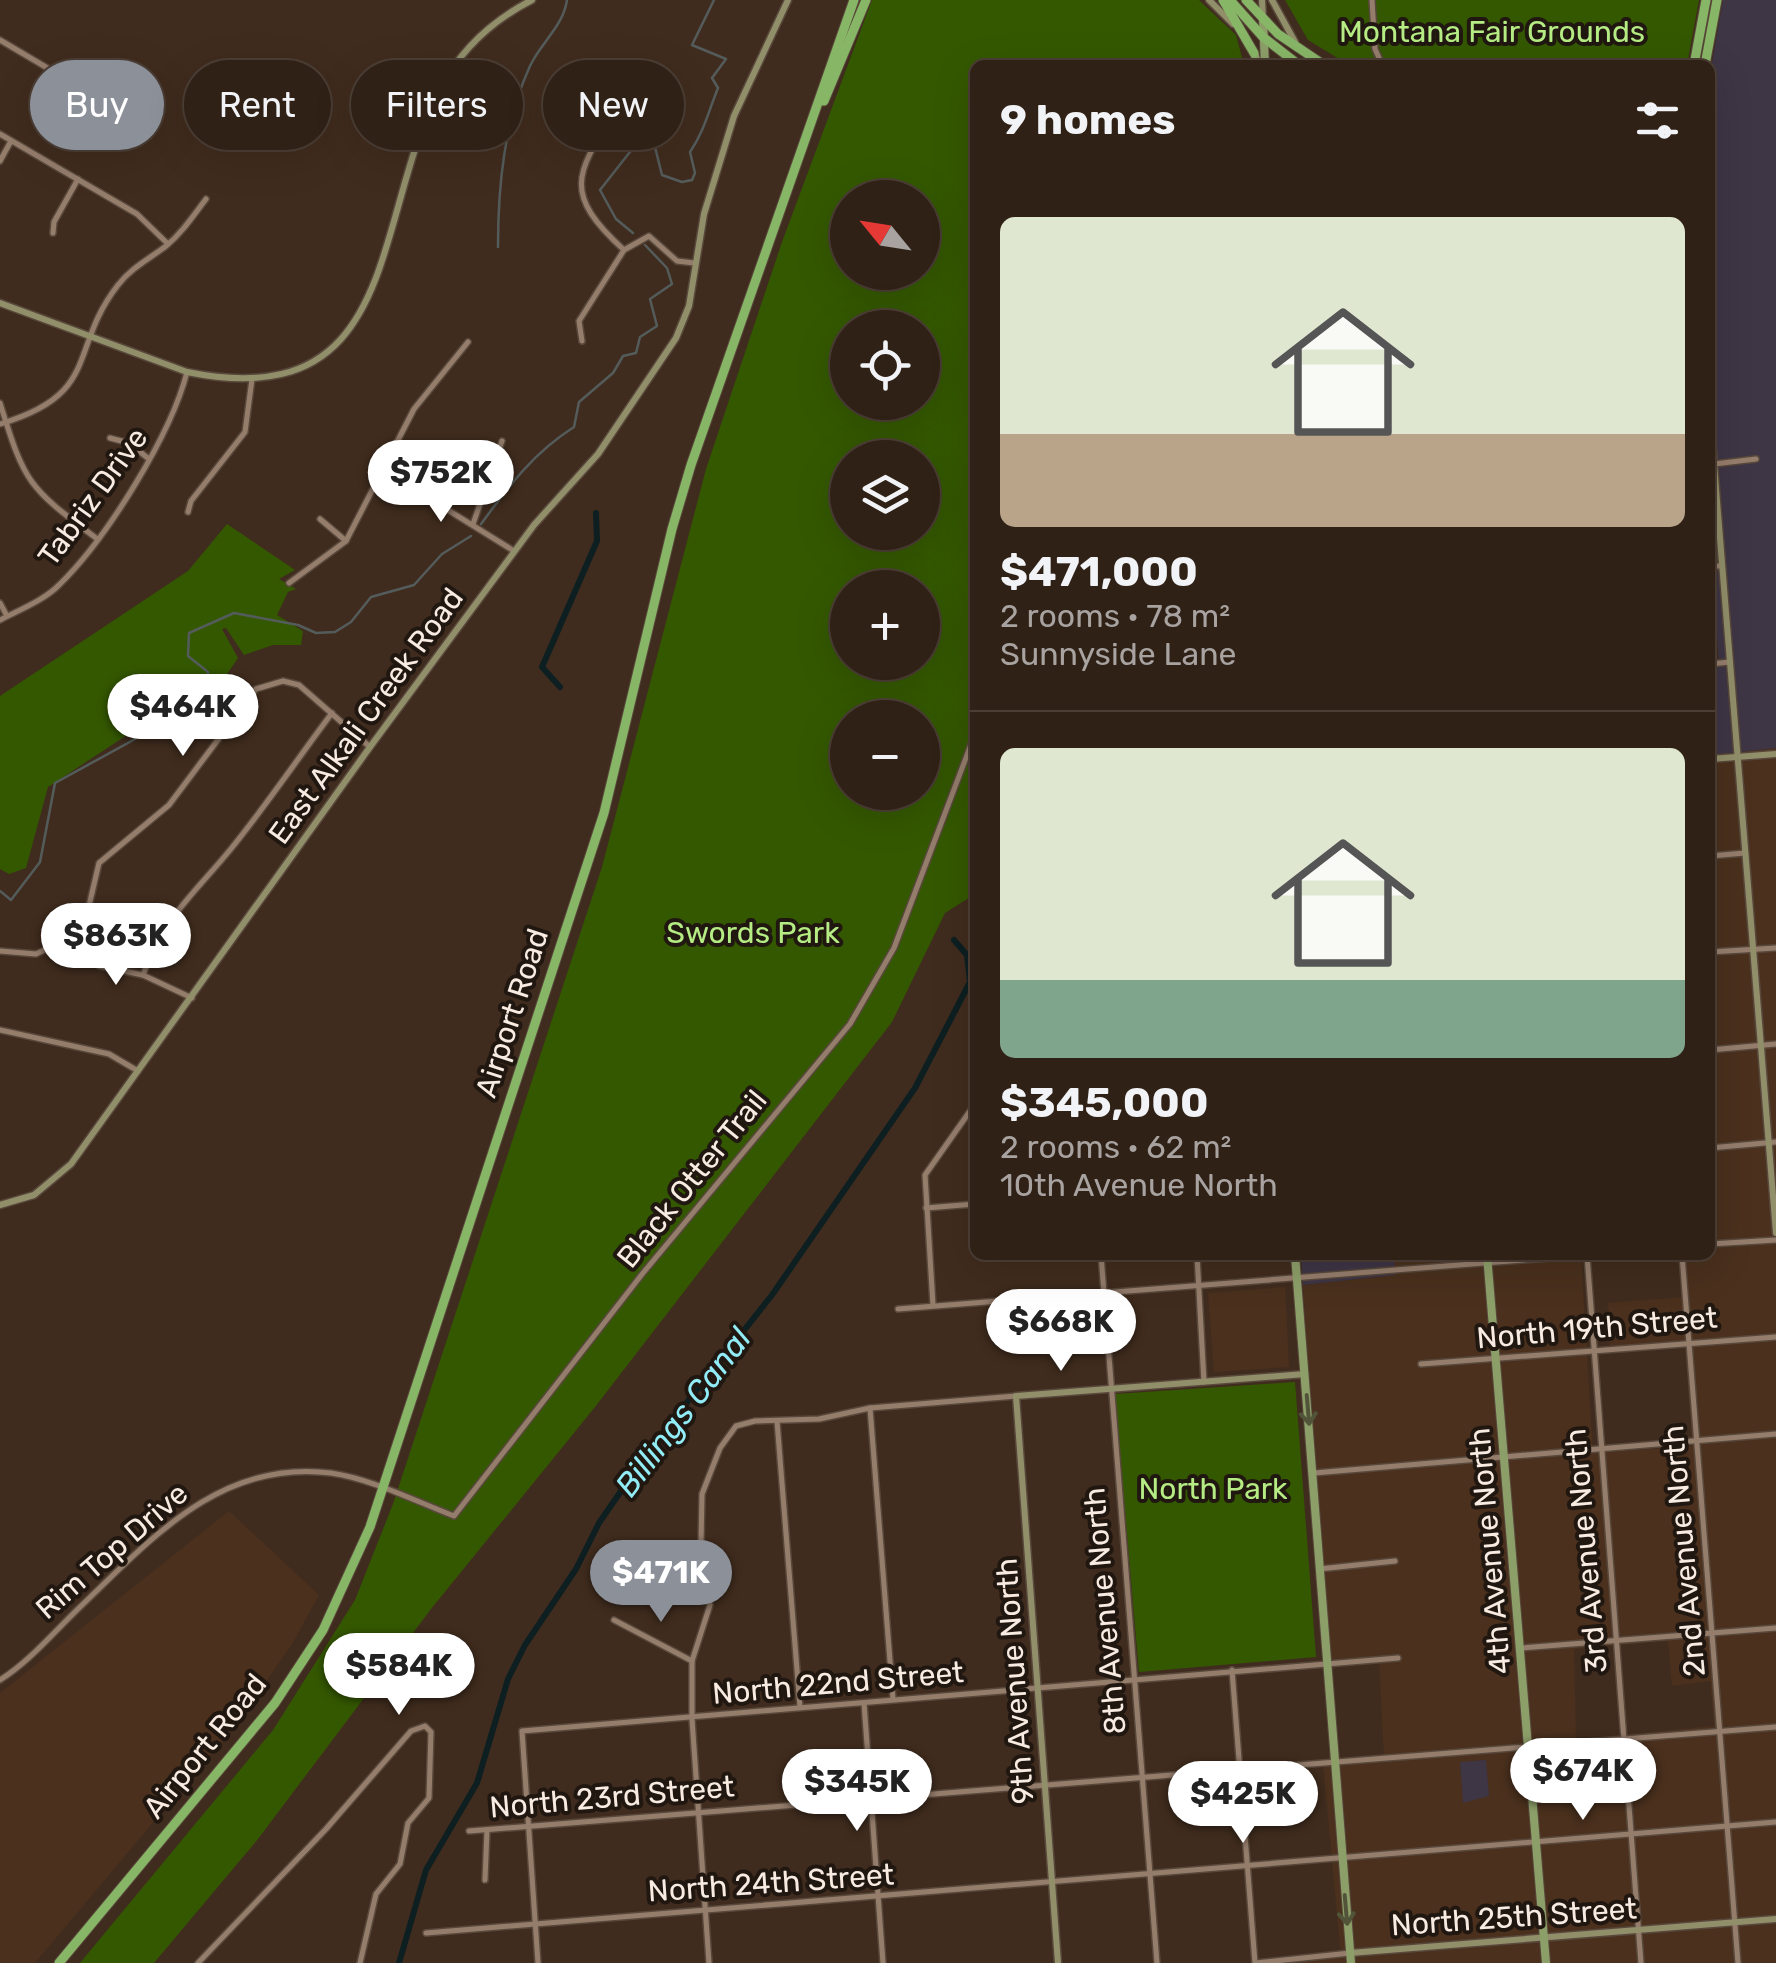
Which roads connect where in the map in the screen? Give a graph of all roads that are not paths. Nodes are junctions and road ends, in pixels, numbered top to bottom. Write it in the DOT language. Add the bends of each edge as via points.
graph roads {
  1 [pos="532,0"];
  2 [pos="788,0"];
  3 [pos="854,0"];
  4 [pos="866,0"];
  5 [pos="1209,0"];
  6 [pos="1226,0"];
  7 [pos="1246,0"];
  8 [pos="1262,0"];
  9 [pos="1272,0"];
  10 [pos="1372,0"];
  11 [pos="1706,0"];
  12 [pos="1717,0"];
  13 [pos="1263,18"];
  14 [pos="1263,37"];
  15 [pos="0,40"];
  16 [pos="1254,52"];
  17 [pos="1301,52"];
  18 [pos="34,60"];
  19 [pos="1258,60"];
  20 [pos="1261,60"];
  21 [pos="1293,60"];
  22 [pos="1315,60"];
  23 [pos="1380,60"];
  24 [pos="1695,60"];
  25 [pos="1707,60"];
  26 [pos="809,130"];
  27 [pos="0,134"];
  28 [pos="11,140"];
  29 [pos="591,150"];
  30 [pos="0,161"];
  31 [pos="78,179"];
  32 [pos="206,199"];
  33 [pos="53,233"];
  34 [pos="168,244"];
  35 [pos="624,250"];
  36 [pos="694,263"];
  37 [pos="0,304"];
  38 [pos="94,336"];
  39 [pos="582,341"];
  40 [pos="468,342"];
  41 [pos="187,372"];
  42 [pos="252,380"];
  43 [pos="0,403"];
  44 [pos="3,423"];
  45 [pos="110,438"];
  46 [pos="502,441"];
  47 [pos="149,459"];
  48 [pos="1756,459"];
  49 [pos="1715,465"];
  50 [pos="385,472"];
  51 [pos="1715,487"];
  52 [pos="188,512"];
  53 [pos="320,519"];
  54 [pos="473,524"];
  55 [pos="96,538"];
  56 [pos="346,541"];
  57 [pos="514,551"];
  58 [pos="1715,566"];
  59 [pos="1722,566"];
  60 [pos="290,583"];
  61 [pos="0,603"];
  62 [pos="3,618"];
  63 [pos="1730,662"];
  64 [pos="1715,664"];
  65 [pos="332,713"];
  66 [pos="970,745"];
  67 [pos="370,747"];
  68 [pos="1776,754"];
  69 [pos="1738,757"];
  70 [pos="1715,759"];
  71 [pos="1746,853"];
  72 [pos="1715,856"];
  73 [pos="68,940"];
  74 [pos="1776,948"];
  75 [pos="1753,949"];
  76 [pos="0,951"];
  77 [pos="1715,952"];
  78 [pos="143,975"];
  79 [pos="192,998"];
  80 [pos="0,1030"];
  81 [pos="1776,1044"];
  82 [pos="1761,1046"];
  83 [pos="1715,1050"];
  84 [pos="138,1071"];
  85 [pos="970,1111"];
  86 [pos="1772,1142"];
  87 [pos="1715,1148"];
  88 [pos="970,1204"];
  89 [pos="0,1206"];
  90 [pos="926,1208"];
  91 [pos="1776,1232"];
  92 [pos="1715,1243"];
  93 [pos="1102,1260"];
  94 [pos="1197,1260"];
  95 [pos="1295,1260"];
  96 [pos="1469,1260"];
  97 [pos="1488,1260"];
  98 [pos="1586,1260"];
  99 [pos="1682,1260"];
  100 [pos="1296,1278"];
  101 [pos="1198,1287"];
  102 [pos="1105,1292"];
  103 [pos="933,1306"];
  104 [pos="898,1309"];
  105 [pos="1776,1336"];
  106 [pos="1689,1342"];
  107 [pos="1592,1351"];
  108 [pos="1496,1359"];
  109 [pos="1421,1364"];
  110 [pos="1305,1374"];
  111 [pos="1204,1382"];
  112 [pos="1109,1387"];
  113 [pos="1016,1396"];
  114 [pos="870,1408"];
  115 [pos="777,1421"];
  116 [pos="1776,1434"];
  117 [pos="1697,1440"];
  118 [pos="1601,1448"];
  119 [pos="1504,1455"];
  120 [pos="1314,1473"];
  121 [pos="382,1488"];
  122 [pos="1396,1561"];
  123 [pos="1319,1569"];
  124 [pos="614,1620"];
  125 [pos="1776,1628"];
  126 [pos="1713,1634"];
  127 [pos="1615,1641"];
  128 [pos="1522,1648"];
  129 [pos="1398,1658"];
  130 [pos="692,1661"];
  131 [pos="1326,1662"];
  132 [pos="1232,1670"];
  133 [pos="1134,1679"];
  134 [pos="0,1680"];
  135 [pos="1037,1688"];
  136 [pos="893,1699"];
  137 [pos="864,1703"];
  138 [pos="800,1708"];
  139 [pos="692,1719"];
  140 [pos="1776,1727"];
  141 [pos="1721,1731"];
  142 [pos="1624,1739"];
  143 [pos="1529,1747"];
  144 [pos="1335,1762"];
  145 [pos="1238,1769"];
  146 [pos="1142,1777"];
  147 [pos="1044,1785"];
  148 [pos="872,1798"];
  149 [pos="700,1813"];
  150 [pos="1776,1822"];
  151 [pos="1729,1826"];
  152 [pos="526,1827"];
  153 [pos="487,1830"];
  154 [pos="469,1831"];
  155 [pos="1631,1837"];
  156 [pos="1536,1844"];
  157 [pos="1342,1858"];
  158 [pos="1246,1864"];
  159 [pos="1148,1874"];
  160 [pos="486,1880"];
  161 [pos="1052,1880"];
  162 [pos="880,1898"];
  163 [pos="704,1909"];
  164 [pos="1776,1919"];
  165 [pos="534,1922"];
  166 [pos="1734,1922"];
  167 [pos="1638,1930"];
  168 [pos="426,1933"];
  169 [pos="1544,1938"];
  170 [pos="1350,1952"];
  171 [pos="1640,1961"];
  172 [pos="1738,1961"];
  173 [pos="59,1963"];
  174 [pos="198,1963"];
  175 [pos="360,1963"];
  176 [pos="538,1963"];
  177 [pos="709,1963"];
  178 [pos="884,1963"];
  179 [pos="1058,1963"];
  180 [pos="1157,1963"];
  181 [pos="1255,1963"];
  182 [pos="1351,1963"];
  183 [pos="1546,1963"];
  1 -- 42 [label="street" via="474,40 442,85 356,324 308,365"];
  2 -- 36 [label="street, East Alkali Creek Road" via="734,116"];
  3 -- 26 [label="highway, Airport Road"];
  4 -- 26 [label="highway"];
  5 -- 16 [label="street"];
  6 -- 14 [label="highway"];
  6 -- 16 [label="highway"];
  7 -- 13 [label="highway"];
  8 -- 13 [label="street"];
  9 -- 17 [label="street"];
  10 -- 23 [label="street"];
  11 -- 24 [label="highway"];
  12 -- 25 [label="highway"];
  13 -- 14 [label="main road"];
  13 -- 17 [label="highway"];
  14 -- 20 [label="main road"];
  14 -- 21 [label="highway"];
  15 -- 18 [label="street"];
  16 -- 19 [label="main road"];
  17 -- 22 [label="highway"];
  26 -- 121 [label="highway, Airport Road" via="692,465 604,813"];
  27 -- 28 [label="street"];
  28 -- 30 [label="street"];
  28 -- 31 [label="street"];
  29 -- 35 [label="street" via="580,186"];
  31 -- 33 [label="street"];
  31 -- 34 [label="street" via="137,214"];
  32 -- 34 [label="street"];
  34 -- 38 [label="street" via="121,282"];
  35 -- 36 [label="street" via="649,236 677,260"];
  35 -- 39 [label="street" via="580,321"];
  36 -- 57 [label="street, East Alkali Creek Road" via="676,338 598,454"];
  37 -- 38 [label="street"];
  38 -- 41 [label="street"];
  38 -- 44 [label="street" via="66,388 38,412"];
  40 -- 50 [label="street" via="414,408"];
  41 -- 42 [label="street"];
  41 -- 47 [label="street, Tabriz Drive" via="168,431"];
  42 -- 52 [label="street" via="248,426"];
  43 -- 44 [label="street"];
  44 -- 55 [label="street" via="38,494"];
  45 -- 47 [label="street"];
  46 -- 54 [label="street"];
  47 -- 55 [label="street, Tabriz Drive"];
  48 -- 49 [label="street"];
  50 -- 54 [label="street"];
  50 -- 56 [label="street"];
  51 -- 59 [label="street"];
  53 -- 56 [label="street"];
  54 -- 57 [label="street"];
  55 -- 62 [label="street, Tabriz Drive" via="59,586"];
  56 -- 60 [label="street"];
  57 -- 67 [label="street, East Alkali Creek Road"];
  58 -- 59 [label="street"];
  59 -- 63 [label="street"];
  61 -- 62 [label="street"];
  63 -- 64 [label="street"];
  63 -- 69 [label="street"];
  65 -- 67 [label="street"];
  65 -- 73 [label="street" via="300,685 256,688 169,805 99,863 88,910"];
  65 -- 78 [label="street" via="228,852 179,904"];
  66 -- 121 [label="street, Black Otter Trail" via="894,948 850,1024 454,1516"];
  67 -- 79 [label="street, East Alkali Creek Road"];
  68 -- 69 [label="street"];
  69 -- 70 [label="street"];
  69 -- 71 [label="street"];
  71 -- 72 [label="street"];
  71 -- 75 [label="street"];
  73 -- 76 [label="street" via="36,954"];
  73 -- 78 [label="street" via="99,966"];
  74 -- 75 [label="street"];
  75 -- 77 [label="street"];
  75 -- 82 [label="street"];
  78 -- 79 [label="street"];
  79 -- 84 [label="street, East Alkali Creek Road"];
  80 -- 84 [label="street" via="109,1054"];
  81 -- 82 [label="street"];
  82 -- 83 [label="street"];
  82 -- 86 [label="street"];
  84 -- 89 [label="street, East Alkali Creek Road" via="58,1180"];
  85 -- 90 [label="street" via="925,1175"];
  86 -- 87 [label="street"];
  86 -- 91 [label="street"];
  88 -- 90 [label="street"];
  90 -- 103 [label="street"];
  91 -- 92 [label="street"];
  93 -- 102 [label="street, 8th Avenue North"];
  94 -- 101 [label="street"];
  95 -- 100 [label="main road"];
  96 -- 100 [label="street"];
  97 -- 108 [label="main road, 4th Avenue North"];
  98 -- 107 [label="street, 3rd Avenue North"];
  99 -- 106 [label="street, 2nd Avenue North"];
  100 -- 101 [label="street"];
  100 -- 110 [label="main road"];
  101 -- 102 [label="street"];
  101 -- 111 [label="street"];
  102 -- 103 [label="street"];
  102 -- 112 [label="street, 8th Avenue North"];
  103 -- 104 [label="street"];
  105 -- 106 [label="street, North 19th Street"];
  106 -- 107 [label="street, North 19th Street"];
  106 -- 117 [label="street, 2nd Avenue North"];
  107 -- 108 [label="street, North 19th Street"];
  107 -- 118 [label="street, 3rd Avenue North"];
  108 -- 109 [label="street, North 19th Street"];
  108 -- 119 [label="main road, 4th Avenue North"];
  110 -- 111 [label="street"];
  110 -- 120 [label="main road, one-way"];
  111 -- 112 [label="street"];
  112 -- 113 [label="street"];
  112 -- 133 [label="street, 8th Avenue North"];
  113 -- 114 [label="street"];
  113 -- 135 [label="street, 9th Avenue North"];
  114 -- 115 [label="street"];
  114 -- 136 [label="street"];
  115 -- 130 [label="street" via="736,1426 702,1494 710,1606"];
  115 -- 138 [label="street"];
  116 -- 117 [label="street"];
  117 -- 118 [label="street"];
  117 -- 126 [label="street, 2nd Avenue North"];
  118 -- 119 [label="street"];
  118 -- 127 [label="street, 3rd Avenue North"];
  119 -- 120 [label="street"];
  119 -- 128 [label="main road, 4th Avenue North"];
  120 -- 123 [label="main road"];
  121 -- 134 [label="street, Rim Top Drive" via="332,1473 264,1474 199,1500"];
  121 -- 173 [label="highway, Airport Road" via="344,1592 275,1703"];
  122 -- 123 [label="street"];
  123 -- 131 [label="main road"];
  124 -- 130 [label="street"];
  125 -- 126 [label="street"];
  126 -- 127 [label="street"];
  126 -- 141 [label="street, 2nd Avenue North"];
  127 -- 128 [label="street"];
  127 -- 142 [label="street, 3rd Avenue North"];
  128 -- 143 [label="main road, 4th Avenue North"];
  129 -- 131 [label="street, North 22nd Street"];
  130 -- 139 [label="street"];
  131 -- 132 [label="street, North 22nd Street"];
  131 -- 144 [label="main road"];
  132 -- 133 [label="street, North 22nd Street"];
  132 -- 145 [label="street"];
  133 -- 135 [label="street, North 22nd Street"];
  133 -- 146 [label="street, 8th Avenue North"];
  135 -- 136 [label="street, North 22nd Street"];
  135 -- 147 [label="street, 9th Avenue North"];
  136 -- 137 [label="street, North 22nd Street"];
  137 -- 138 [label="street, North 22nd Street"];
  137 -- 148 [label="street"];
  138 -- 139 [label="street, North 22nd Street"];
  139 -- 149 [label="street"];
  139 -- 152 [label="street, North 22nd Street" via="522,1730"];
  140 -- 141 [label="street, North 23rd Street"];
  141 -- 142 [label="street, North 23rd Street"];
  141 -- 151 [label="street, 2nd Avenue North"];
  142 -- 143 [label="street, North 23rd Street"];
  142 -- 155 [label="street, 3rd Avenue North"];
  143 -- 144 [label="street, North 23rd Street"];
  143 -- 156 [label="main road, 4th Avenue North"];
  144 -- 145 [label="street, North 23rd Street"];
  144 -- 157 [label="main road"];
  145 -- 146 [label="street, North 23rd Street"];
  145 -- 158 [label="street"];
  146 -- 147 [label="street, North 23rd Street"];
  146 -- 159 [label="street, 8th Avenue North"];
  147 -- 148 [label="street, North 23rd Street"];
  147 -- 161 [label="street, 9th Avenue North"];
  148 -- 149 [label="street, North 23rd Street"];
  148 -- 162 [label="street"];
  149 -- 152 [label="street, North 23rd Street"];
  149 -- 163 [label="street"];
  150 -- 151 [label="street, North 24th Street"];
  151 -- 155 [label="street, North 24th Street"];
  151 -- 166 [label="street, 2nd Avenue North"];
  152 -- 153 [label="street, North 23rd Street"];
  152 -- 165 [label="street"];
  153 -- 154 [label="street, North 23rd Street"];
  153 -- 160 [label="street"];
  155 -- 156 [label="street, North 24th Street"];
  155 -- 167 [label="street, 3rd Avenue North"];
  156 -- 157 [label="street, North 24th Street"];
  156 -- 169 [label="main road, 4th Avenue North"];
  157 -- 158 [label="street, North 24th Street"];
  157 -- 170 [label="main road, one-way"];
  158 -- 159 [label="street, North 24th Street"];
  158 -- 181 [label="street"];
  159 -- 161 [label="street, North 24th Street"];
  159 -- 180 [label="street, 8th Avenue North"];
  161 -- 162 [label="street, North 24th Street"];
  161 -- 179 [label="street, 9th Avenue North"];
  162 -- 163 [label="street, North 24th Street"];
  162 -- 178 [label="street"];
  163 -- 165 [label="street, North 24th Street"];
  163 -- 177 [label="street"];
  164 -- 166 [label="street, North 25th Street"];
  165 -- 168 [label="street, North 24th Street"];
  165 -- 176 [label="street"];
  166 -- 167 [label="street, North 25th Street"];
  166 -- 172 [label="street, 2nd Avenue North"];
  167 -- 169 [label="street, North 25th Street"];
  167 -- 171 [label="street, 3rd Avenue North"];
  169 -- 170 [label="street, North 25th Street"];
  169 -- 183 [label="main road, 4th Avenue North"];
  170 -- 181 [label="street, North 25th Street"];
  170 -- 182 [label="main road"];
  174 -- 175 [label="street" via="411,1730 425,1726 428,1798 408,1824 400,1864 376,1894"];
}
